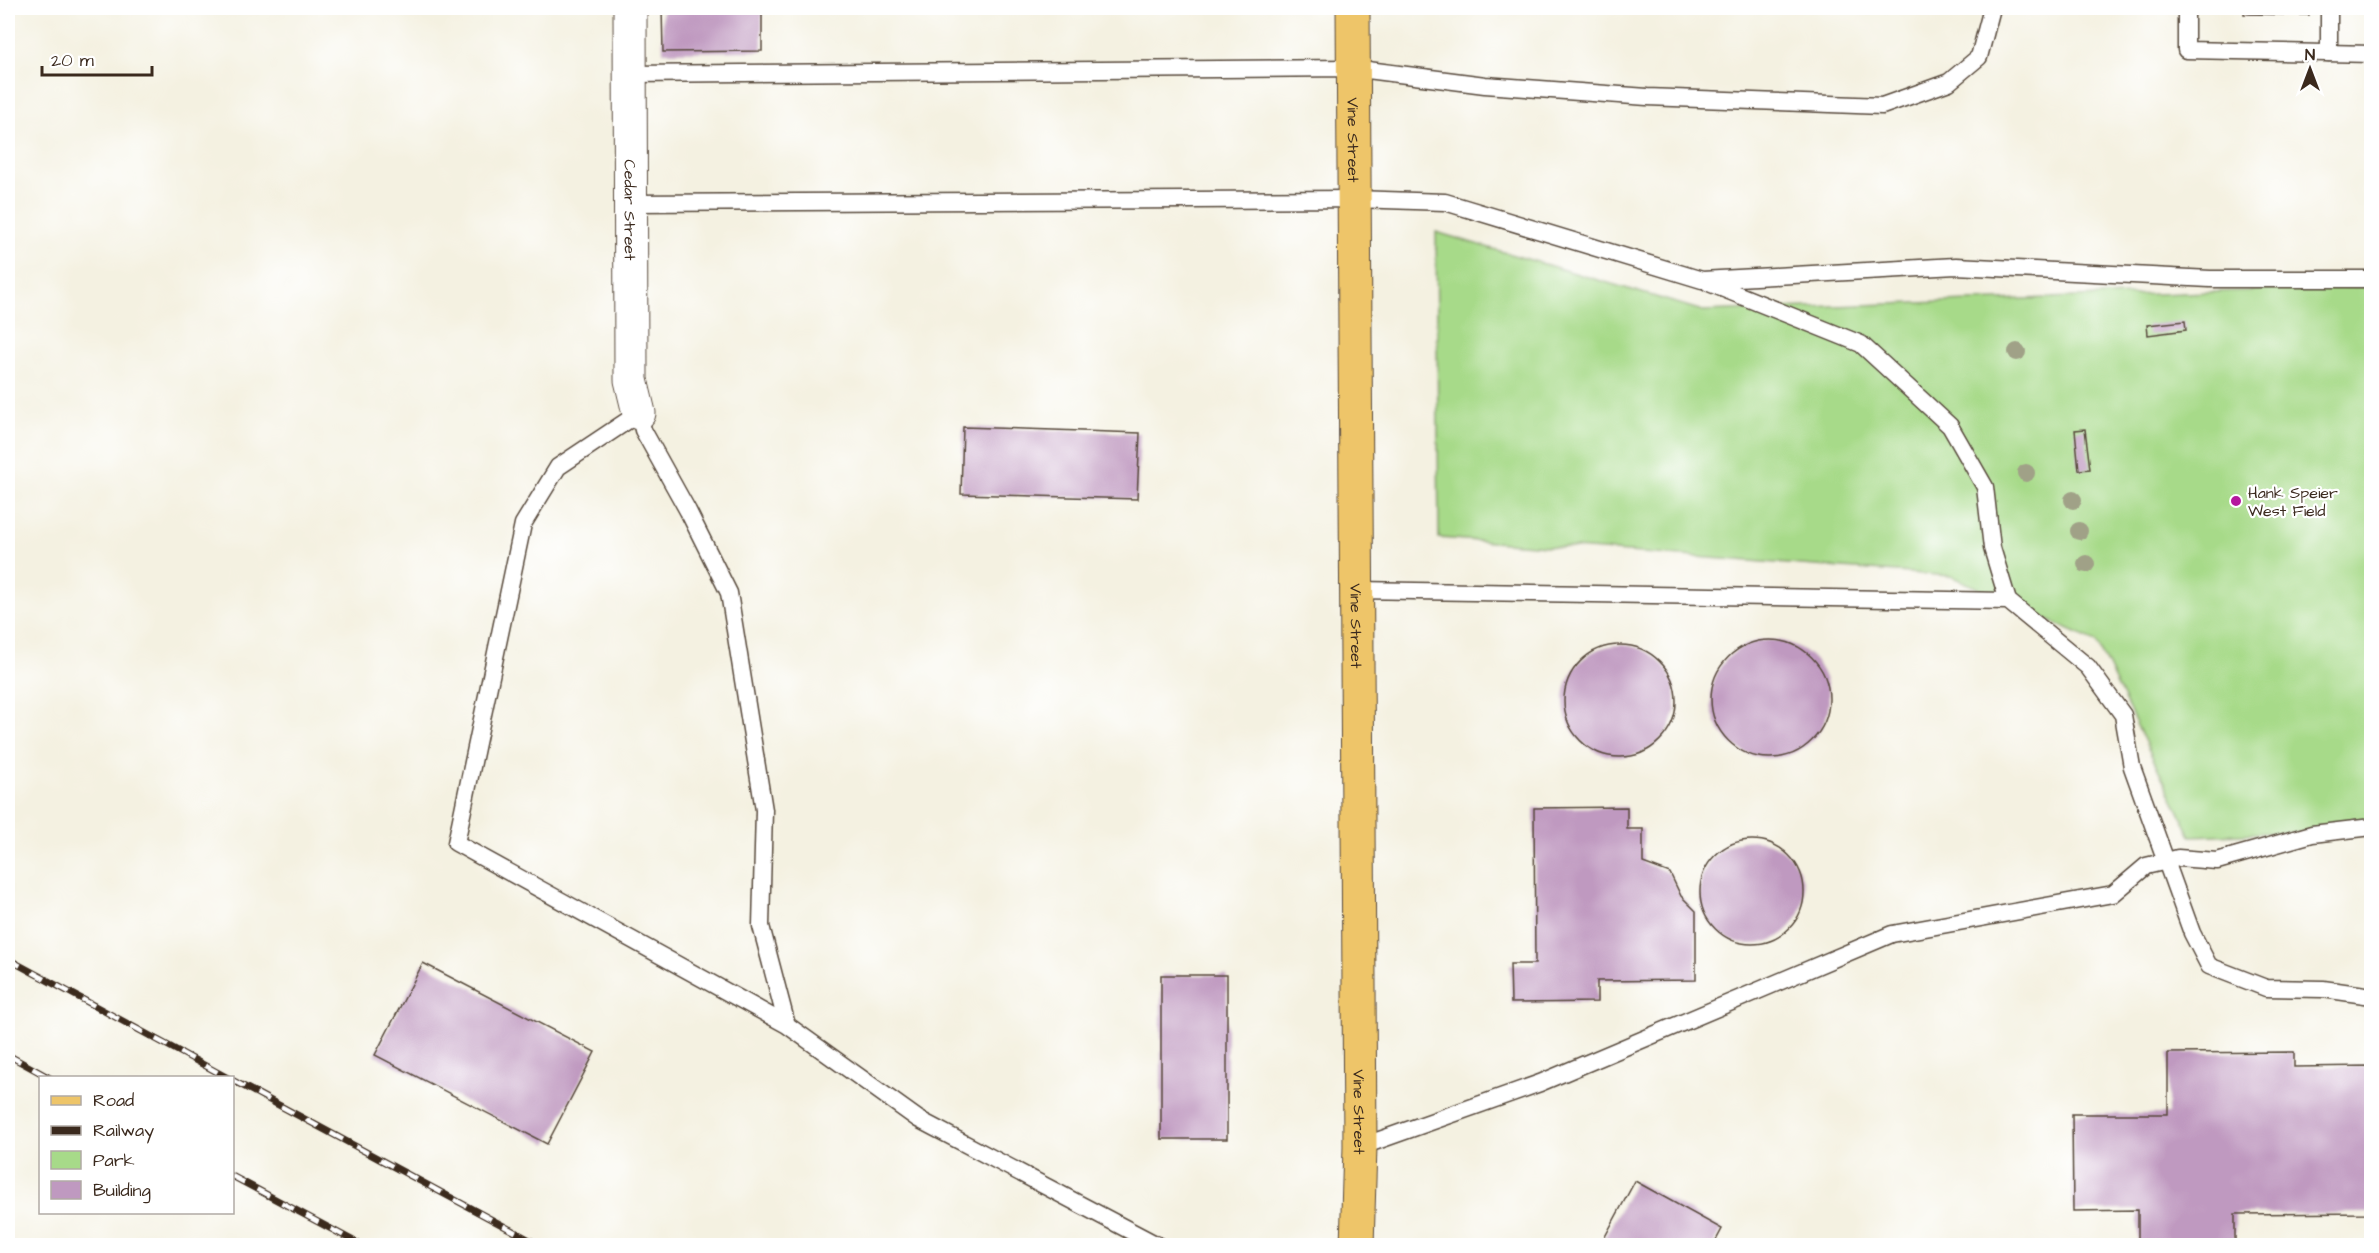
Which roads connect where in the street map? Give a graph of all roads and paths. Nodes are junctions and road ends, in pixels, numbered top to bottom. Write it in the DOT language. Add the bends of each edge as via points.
graph roads {
  1 [pos="630,8"];
  2 [pos="1353,8"];
  3 [pos="1992,8"];
  4 [pos="2186,8"];
  5 [pos="2329,8"];
  6 [pos="2329,53"];
  7 [pos="2372,54"];
  8 [pos="1352,68"];
  9 [pos="630,74"];
  10 [pos="1354,199"];
  11 [pos="630,203"];
  12 [pos="2372,279"];
  13 [pos="1702,280"];
  14 [pos="639,413"];
  15 [pos="1357,590"];
  16 [pos="2008,601"];
  17 [pos="2372,827"];
  18 [pos="2168,861"];
  19 [pos="2372,996"];
  20 [pos="787,1025"];
  21 [pos="1360,1147"];
  22 [pos="1159,1245"];
  23 [pos="1357,1245"];
  1 -- 9 [label="street, Cedar Street"];
  2 -- 8 [label="main road, Vine Street"];
  3 -- 8 [label="lane" via="1979,57 1949,82 1882,105 1624,95 1485,85"];
  4 -- 6 [label="lane" via="2186,50"];
  5 -- 6 [label="lane"];
  6 -- 7 [label="lane"];
  8 -- 9 [label="lane"];
  8 -- 10 [label="main road, Vine Street"];
  9 -- 11 [label="street, Cedar Street"];
  10 -- 11 [label="lane"];
  10 -- 13 [label="lane" via="1445,202"];
  10 -- 15 [label="main road, Vine Street"];
  11 -- 14 [label="street, Cedar Street" via="631,380"];
  12 -- 13 [label="lane" via="2210,279 1956,266"];
  13 -- 16 [label="lane" via="1861,344 1950,426 1985,487 1992,548"];
  14 -- 20 [label="lane" via="643,430 729,593 764,810 761,926"];
  14 -- 20 [label="lane" via="558,467 523,524 456,843"];
  15 -- 16 [label="lane"];
  15 -- 21 [label="main road, Vine Street"];
  16 -- 18 [label="lane" via="2088,667 2123,715 2132,767"];
  17 -- 18 [label="lane" via="2312,834 2217,861"];
  18 -- 19 [label="lane" via="2192,933 2209,966 2266,988 2323,989"];
  18 -- 21 [label="lane" via="2146,866 2113,894 1892,934 1540,1083"];
  20 -- 22 [label="lane" via="918,1119"];
  21 -- 23 [label="main road, Vine Street"];
}
